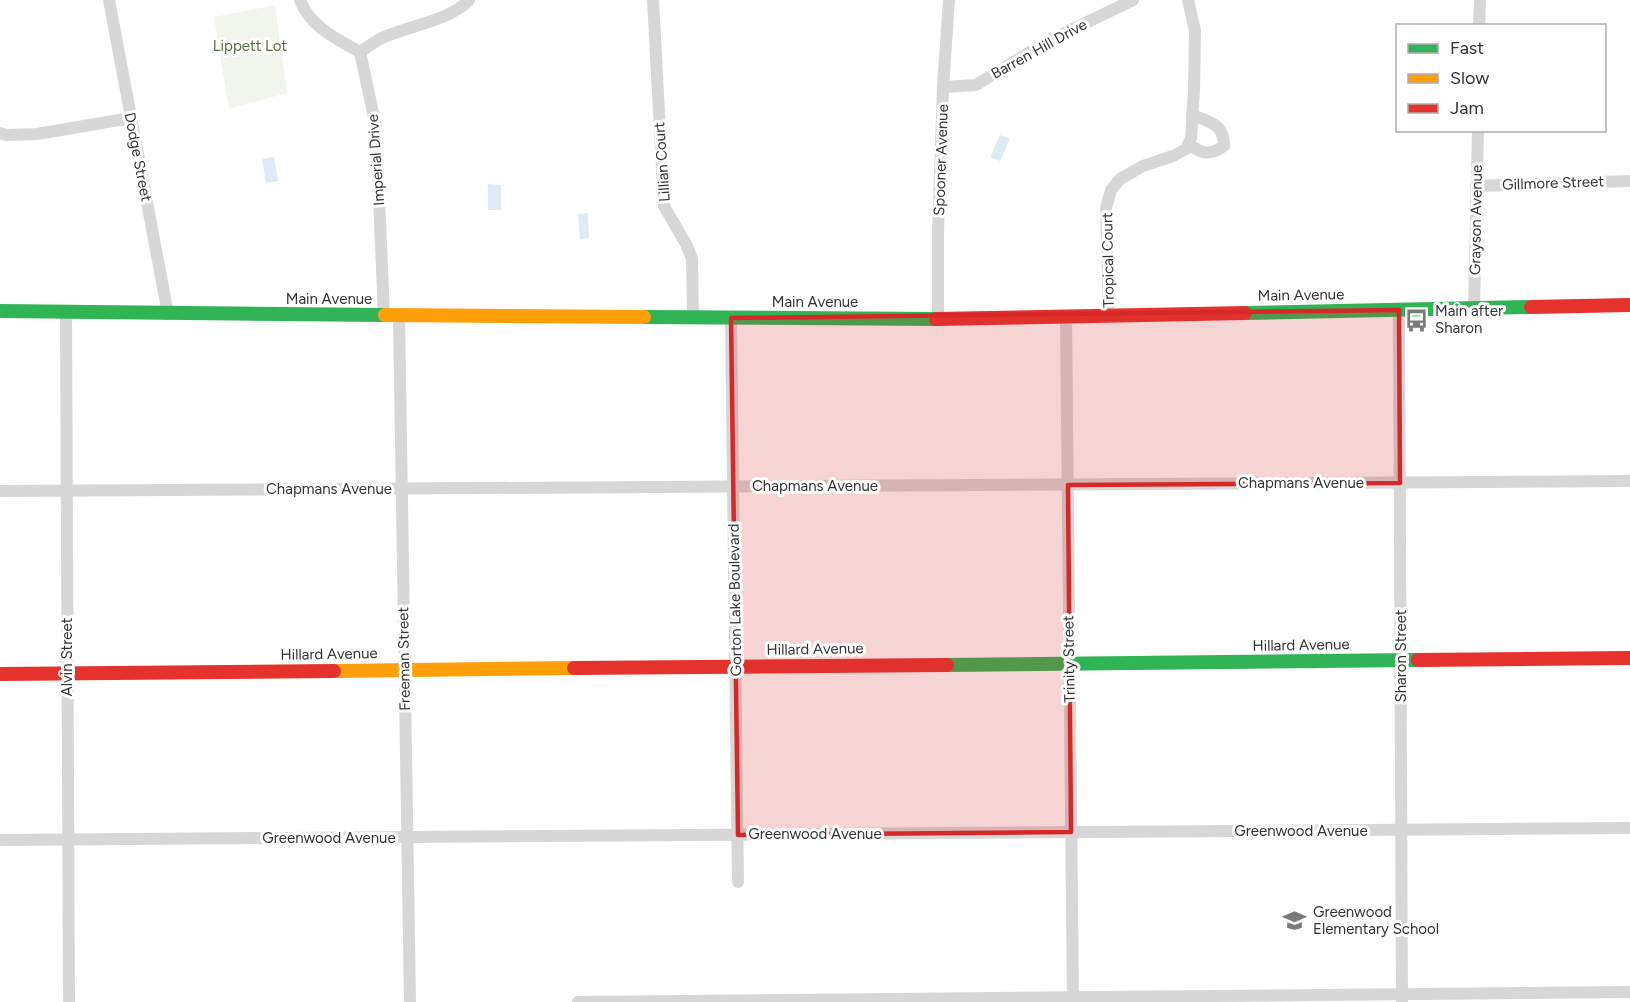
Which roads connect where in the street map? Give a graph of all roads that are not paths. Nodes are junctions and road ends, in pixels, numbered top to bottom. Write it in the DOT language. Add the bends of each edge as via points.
graph roads {
  1 [pos="109,0"];
  2 [pos="300,0"];
  3 [pos="469,0"];
  4 [pos="654,0"];
  5 [pos="949,0"];
  6 [pos="1133,0"];
  7 [pos="1188,0"];
  8 [pos="1480,0"];
  9 [pos="1479,24"];
  10 [pos="360,52"];
  11 [pos="943,87"];
  12 [pos="1192,115"];
  13 [pos="131,118"];
  14 [pos="1478,132"];
  15 [pos="0,133"];
  16 [pos="1188,144"];
  17 [pos="1630,181"];
  18 [pos="1476,186"];
  19 [pos="1630,305"];
  20 [pos="1474,309"];
  21 [pos="1399,310"];
  22 [pos="0,311"];
  23 [pos="66,312"];
  24 [pos="168,314"];
  25 [pos="384,316"];
  26 [pos="399,316"];
  27 [pos="1109,316"];
  28 [pos="693,317"];
  29 [pos="1066,317"];
  30 [pos="731,318"];
  31 [pos="938,319"];
  32 [pos="1630,481"];
  33 [pos="1400,483"];
  34 [pos="1068,485"];
  35 [pos="734,486"];
  36 [pos="401,488"];
  37 [pos="66,490"];
  38 [pos="0,491"];
  39 [pos="1630,658"];
  40 [pos="1401,660"];
  41 [pos="1069,663"];
  42 [pos="736,667"];
  43 [pos="404,670"];
  44 [pos="68,673"];
  45 [pos="0,674"];
  46 [pos="1630,828"];
  47 [pos="1401,830"];
  48 [pos="1071,832"];
  49 [pos="738,835"];
  50 [pos="407,837"];
  51 [pos="0,840"];
  52 [pos="68,840"];
  53 [pos="738,882"];
  54 [pos="1630,992"];
  55 [pos="1402,998"];
  56 [pos="1073,1000"];
  57 [pos="69,1002"];
  58 [pos="410,1002"];
  59 [pos="578,1002"];
  1 -- 13 [label="street, Dodge Street"];
  2 -- 10 [label="street" via="305,12 327,34"];
  3 -- 10 [label="street" via="462,7 384,37"];
  4 -- 28 [label="street, Lillian Court" via="664,206 692,259"];
  5 -- 11 [label="street, Spooner Avenue"];
  6 -- 11 [label="street, Barren Hill Drive" via="1046,42 976,85"];
  7 -- 12 [label="street" via="1195,31"];
  8 -- 9 [label="street"];
  10 -- 25 [label="street, Imperial Drive" via="376,127"];
  11 -- 31 [label="street, Spooner Avenue"];
  12 -- 16 [label="street"];
  12 -- 16 [label="street" via="1217,125 1224,146 1214,153 1199,152"];
  13 -- 15 [label="street" via="37,134"];
  13 -- 24 [label="street, Dodge Street"];
  14 -- 18 [label="street, Grayson Avenue"];
  16 -- 27 [label="street, Tropical Court" via="1173,156 1120,179 1111,190 1106,208"];
  17 -- 18 [label="street, Gillmore Street"];
  18 -- 20 [label="street, Grayson Avenue"];
  19 -- 20 [label="main road, Main Avenue"];
  20 -- 21 [label="main road, Main Avenue"];
  21 -- 27 [label="main road, Main Avenue"];
  21 -- 33 [label="street, Sharon Street"];
  22 -- 23 [label="main road, Main Avenue"];
  23 -- 24 [label="main road, Main Avenue"];
  23 -- 37 [label="street, Alvin Street"];
  24 -- 25 [label="main road, Main Avenue"];
  25 -- 26 [label="main road, Main Avenue"];
  26 -- 28 [label="main road, Main Avenue"];
  26 -- 36 [label="street, Freeman Street"];
  27 -- 29 [label="main road, Main Avenue"];
  28 -- 30 [label="main road, Main Avenue"];
  29 -- 31 [label="main road, Main Avenue"];
  29 -- 34 [label="street, Trinity Street"];
  30 -- 31 [label="main road, Main Avenue"];
  30 -- 35 [label="street, Gorton Lake Boulevard"];
  32 -- 33 [label="street, Chapmans Avenue"];
  33 -- 34 [label="street, Chapmans Avenue"];
  33 -- 40 [label="street, Sharon Street"];
  34 -- 35 [label="street, Chapmans Avenue"];
  34 -- 41 [label="street, Trinity Street"];
  35 -- 36 [label="street, Chapmans Avenue"];
  35 -- 42 [label="street, Gorton Lake Boulevard"];
  36 -- 37 [label="street, Chapmans Avenue"];
  36 -- 43 [label="street, Freeman Street"];
  37 -- 38 [label="street, Chapmans Avenue"];
  37 -- 44 [label="street, Alvin Street"];
  39 -- 40 [label="main road, Hillard Avenue"];
  40 -- 41 [label="main road, Hillard Avenue"];
  40 -- 47 [label="street, Sharon Street"];
  41 -- 42 [label="main road, Hillard Avenue"];
  41 -- 48 [label="street, Trinity Street"];
  42 -- 43 [label="main road, Hillard Avenue"];
  42 -- 49 [label="street, Gorton Lake Boulevard"];
  43 -- 44 [label="main road, Hillard Avenue"];
  43 -- 50 [label="street, Freeman Street"];
  44 -- 45 [label="main road, Hillard Avenue"];
  44 -- 52 [label="street, Alvin Street"];
  46 -- 47 [label="street, Greenwood Avenue"];
  47 -- 48 [label="street, Greenwood Avenue"];
  47 -- 55 [label="street, Sharon Street"];
  48 -- 49 [label="street, Greenwood Avenue"];
  48 -- 56 [label="street, Trinity Street"];
  49 -- 50 [label="street, Greenwood Avenue"];
  49 -- 53 [label="street, Gorton Lake Boulevard"];
  50 -- 52 [label="street, Greenwood Avenue"];
  50 -- 58 [label="street, Freeman Street"];
  51 -- 52 [label="street, Greenwood Avenue"];
  52 -- 57 [label="street, Alvin Street"];
  54 -- 55 [label="street"];
  55 -- 56 [label="street"];
  56 -- 59 [label="street"];
}
